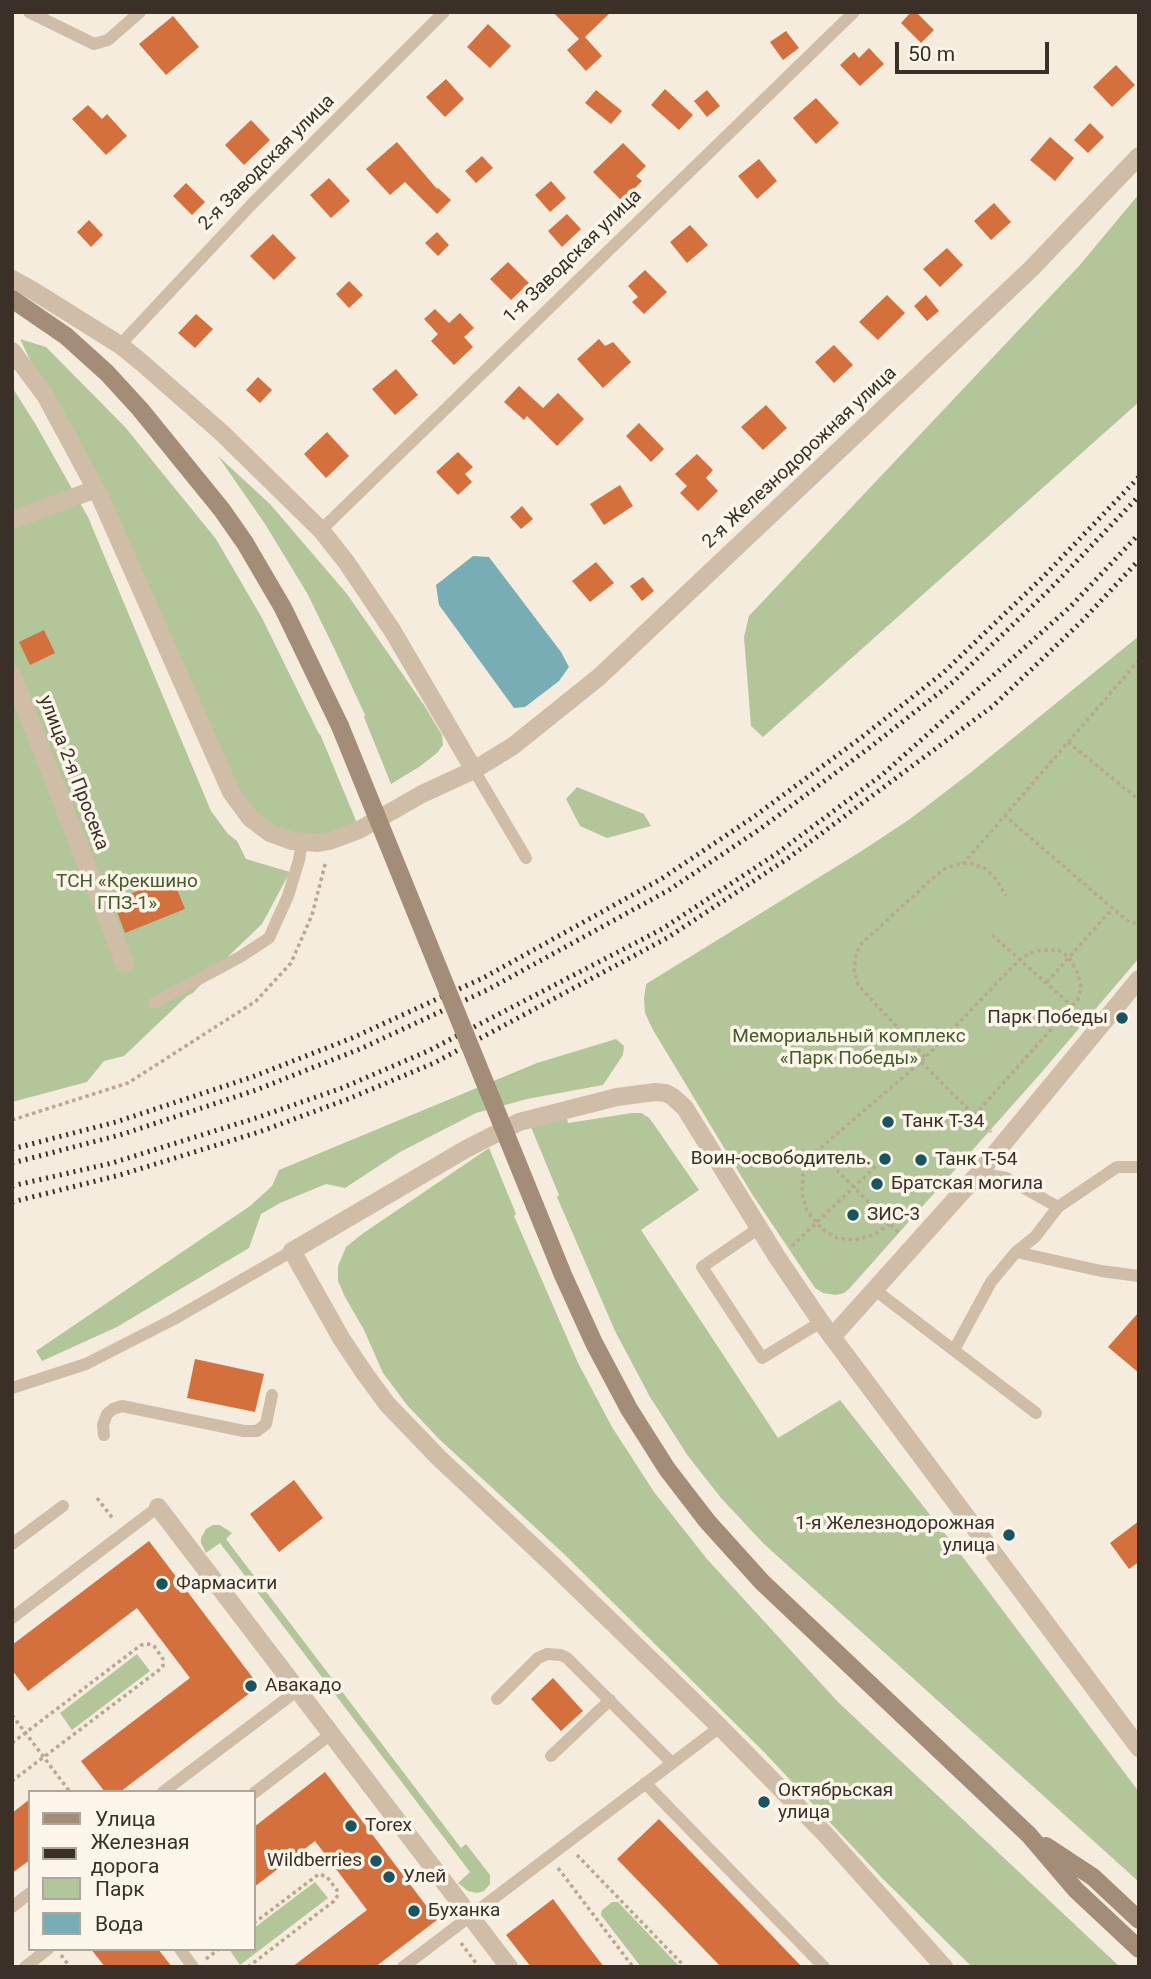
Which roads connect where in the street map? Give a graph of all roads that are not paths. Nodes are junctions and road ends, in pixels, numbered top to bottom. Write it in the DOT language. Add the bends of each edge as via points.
graph roads {
  1 [pos="29,12"];
  2 [pos="140,12"];
  3 [pos="444,12"];
  4 [pos="854,12"];
  5 [pos="1139,156"];
  6 [pos="12,279"];
  7 [pos="12,299"];
  8 [pos="120,345"];
  9 [pos="12,351"];
  10 [pos="96,489"];
  11 [pos="12,520"];
  12 [pos="321,530"];
  13 [pos="12,674"];
  14 [pos="474,770"];
  15 [pos="302,842"];
  16 [pos="526,858"];
  17 [pos="125,964"];
  18 [pos="1139,979"];
  19 [pos="154,1003"];
  20 [pos="1139,1167"];
  21 [pos="979,1173"];
  22 [pos="1058,1207"];
  23 [pos="759,1228"];
  24 [pos="292,1251"];
  25 [pos="1016,1252"];
  26 [pos="1139,1276"];
  27 [pos="875,1290"];
  28 [pos="821,1322"];
  29 [pos="832,1337"];
  30 [pos="954,1350"];
  31 [pos="12,1388"];
  32 [pos="272,1395"];
  33 [pos="1036,1413"];
  34 [pos="104,1435"];
  35 [pos="63,1506"];
  36 [pos="158,1507"];
  37 [pos="12,1544"];
  38 [pos="12,1618"];
  39 [pos="298,1690"];
  40 [pos="497,1699"];
  41 [pos="610,1700"];
  42 [pos="720,1727"];
  43 [pos="331,1734"];
  44 [pos="1139,1748"];
  45 [pos="551,1755"];
  46 [pos="672,1763"];
  47 [pos="645,1783"];
  48 [pos="166,1790"];
  49 [pos="256,1791"];
  50 [pos="1029,1835"];
  51 [pos="28,1895"];
  52 [pos="12,1907"];
  53 [pos="470,1916"];
  54 [pos="1139,1920"];
  55 [pos="1139,1949"];
  56 [pos="45,1951"];
  57 [pos="181,1951"];
  58 [pos="410,1965"];
  59 [pos="25,1967"];
  60 [pos="193,1967"];
  61 [pos="509,1967"];
  62 [pos="824,1967"];
  63 [pos="944,1967"];
  1 -- 2 [label="lane" via="94,44 108,40"];
  3 -- 8 [label="lane, 2-я Заводская улица"];
  4 -- 12 [label="lane, 1-я Заводская улица"];
  5 -- 14 [label="street, 2-я Железнодорожная улица" via="1031,269 598,677 513,746"];
  6 -- 8 [label="street"];
  7 -- 50 [label="main road, bridge" via="66,336 107,373 222,510 283,608 340,726 563,1275 629,1409 667,1469 762,1582"];
  8 -- 12 [label="street" via="222,433"];
  9 -- 10 [label="street" via="45,395"];
  10 -- 11 [label="street"];
  10 -- 15 [label="street" via="231,792 263,828 282,839"];
  12 -- 14 [label="street" via="392,630"];
  13 -- 17 [label="street, улица 2-я Просека"];
  14 -- 15 [label="street, 2-я Железнодорожная улица" via="359,830 329,841"];
  14 -- 16 [label="lane"];
  15 -- 19 [label="lane" via="288,896 269,938"];
  18 -- 21 [label="street"];
  20 -- 22 [label="lane" via="1117,1167"];
  21 -- 22 [label="lane" via="1006,1178"];
  21 -- 27 [label="street"];
  22 -- 25 [label="lane" via="1035,1237"];
  23 -- 24 [label="street" via="685,1108 666,1093 655,1092 519,1122"];
  23 -- 28 [label="street"];
  23 -- 28 [label="lane" via="702,1267 724,1301 762,1358"];
  24 -- 31 [label="lane" via="86,1364"];
  24 -- 42 [label="street" via="341,1338 387,1404"];
  25 -- 26 [label="lane"];
  25 -- 30 [label="lane" via="991,1282"];
  27 -- 29 [label="street"];
  27 -- 30 [label="lane"];
  28 -- 29 [label="street"];
  29 -- 44 [label="street"];
  30 -- 33 [label="lane"];
  32 -- 34 [label="lane" via="266,1424 252,1432 122,1406 107,1414"];
  35 -- 37 [label="lane"];
  36 -- 38 [label="lane"];
  36 -- 39 [label="street"];
  39 -- 43 [label="street"];
  39 -- 48 [label="lane"];
  40 -- 41 [label="lane" via="538,1658 554,1653 567,1658"];
  41 -- 45 [label="lane"];
  41 -- 46 [label="lane"];
  42 -- 46 [label="lane"];
  42 -- 63 [label="street" via="826,1835"];
  43 -- 49 [label="lane"];
  43 -- 53 [label="street"];
  46 -- 47 [label="lane"];
  47 -- 53 [label="lane"];
  47 -- 62 [label="lane"];
  50 -- 54 [label="main road" via="1093,1877"];
  50 -- 55 [label="main road" via="1076,1890"];
  51 -- 52 [label="lane"];
  53 -- 58 [label="lane"];
  53 -- 61 [label="street"];
  56 -- 59 [label="lane"];
  57 -- 60 [label="lane"];
}
